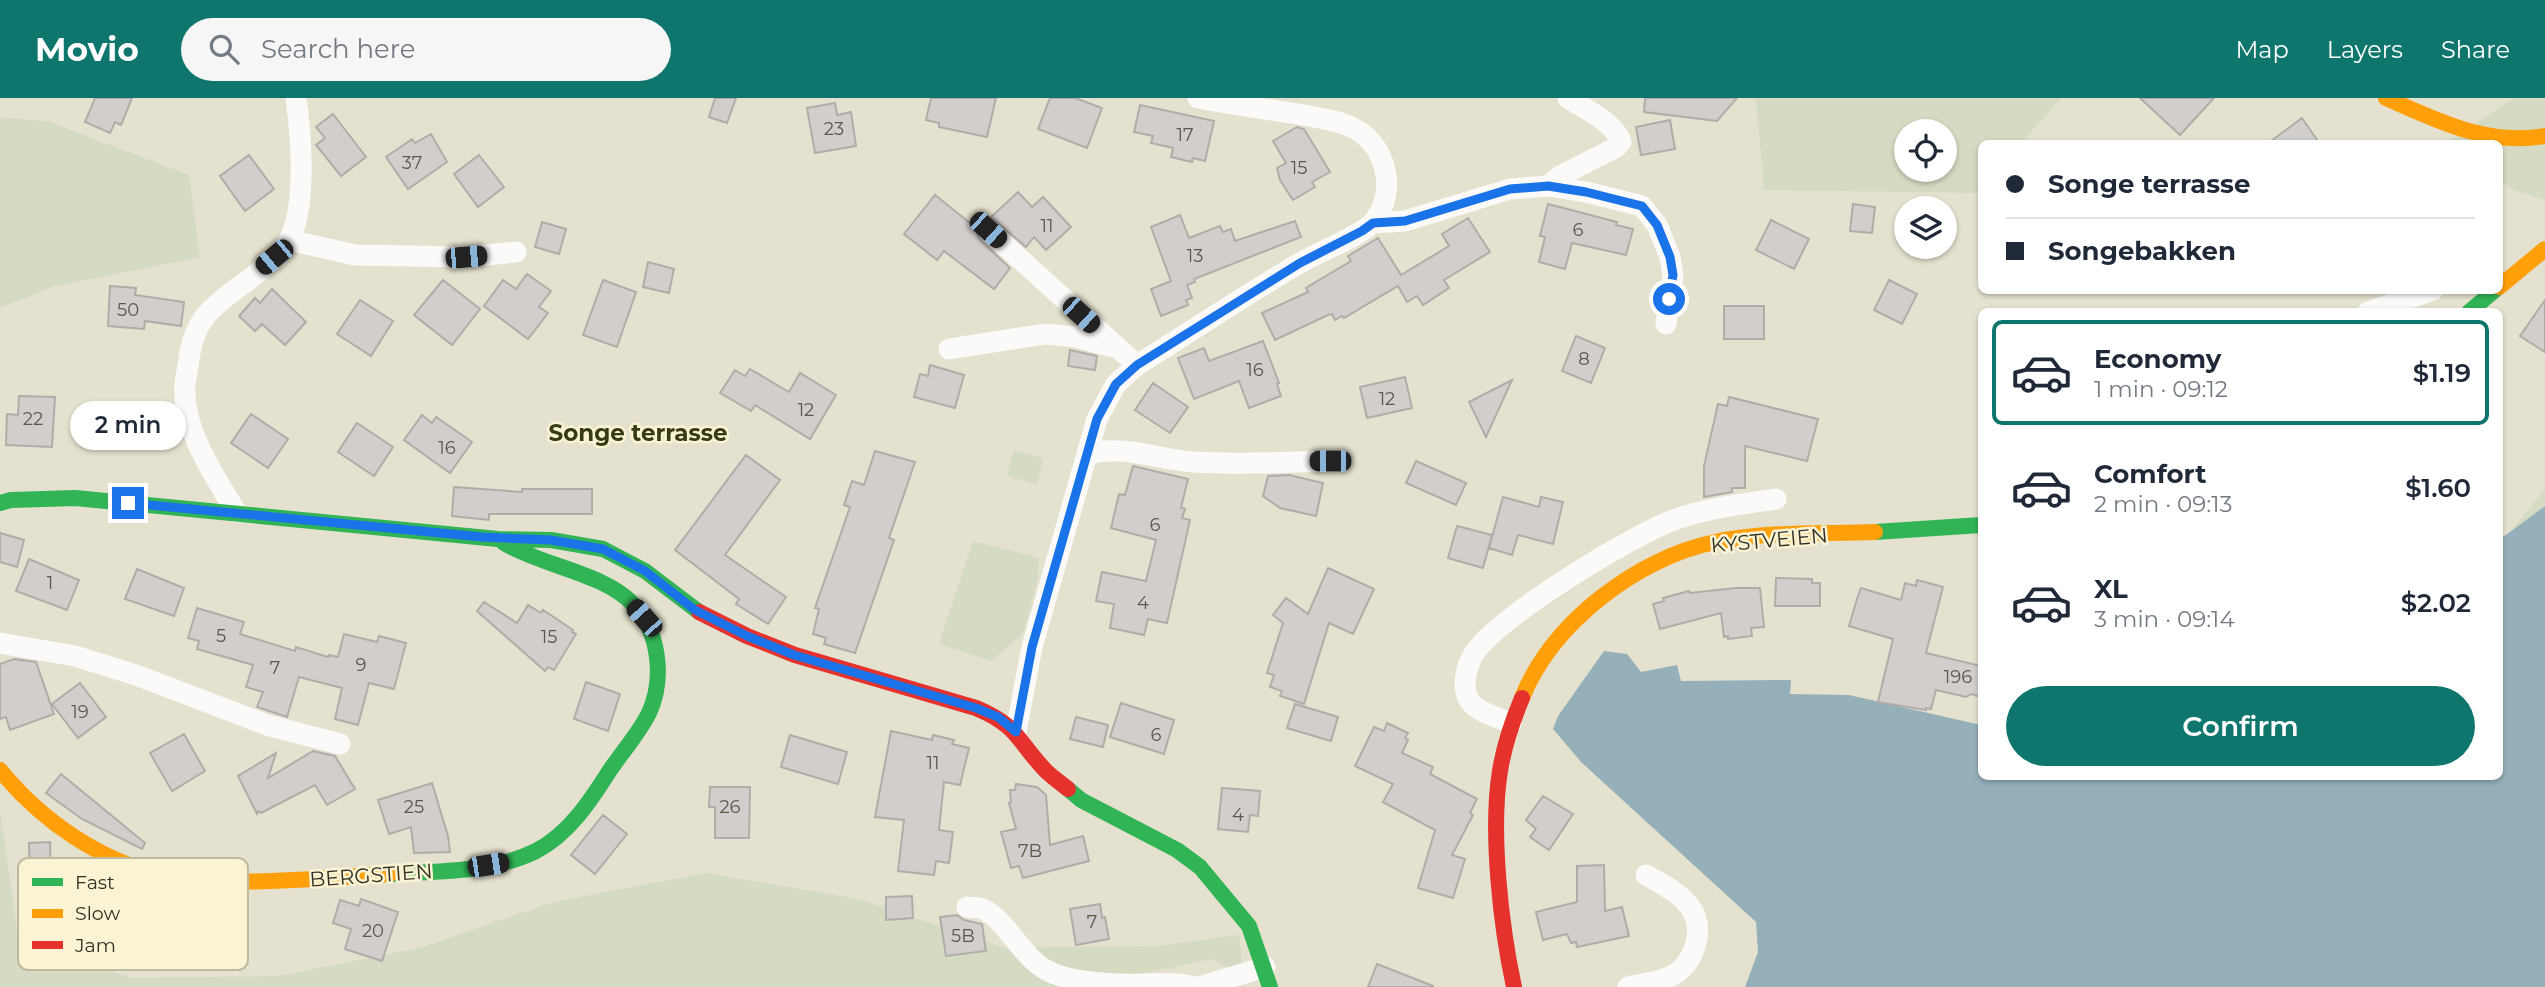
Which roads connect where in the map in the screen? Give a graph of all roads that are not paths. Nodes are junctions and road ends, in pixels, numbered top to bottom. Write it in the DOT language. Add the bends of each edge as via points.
graph roads {
  1 [pos="296,98"];
  2 [pos="1198,98"];
  3 [pos="1567,98"];
  4 [pos="2386,98"];
  5 [pos="2545,136"];
  6 [pos="1548,186"];
  7 [pos="1373,223"];
  8 [pos="988,230"];
  9 [pos="289,240"];
  10 [pos="2545,249"];
  11 [pos="516,252"];
  12 [pos="2503,284"];
  13 [pos="2421,294"];
  14 [pos="2491,294"];
  15 [pos="2380,308"];
  16 [pos="2474,308"];
  17 [pos="1666,324"];
  18 [pos="948,349"];
  19 [pos="1118,349"];
  20 [pos="1137,365"];
  21 [pos="1087,454"];
  22 [pos="1330,461"];
  23 [pos="1776,499"];
  24 [pos="0,503"];
  25 [pos="236,512"];
  26 [pos="1978,525"];
  27 [pos="498,539"];
  28 [pos="0,643"];
  29 [pos="1511,723"];
  30 [pos="1016,732"];
  31 [pos="340,744"];
  32 [pos="0,769"];
  33 [pos="116,858"];
  34 [pos="1646,875"];
  35 [pos="248,880"];
  36 [pos="967,907"];
  37 [pos="1503,912"];
  38 [pos="1528,974"];
  39 [pos="1267,977"];
  40 [pos="1197,987"];
  41 [pos="1514,987"];
  42 [pos="1628,987"];
  1 -- 9 [label="street" via="303,149 296,222"];
  2 -- 7 [label="street" via="1338,122 1368,137 1385,167 1387,190"];
  3 -- 6 [label="street" via="1618,133 1621,142"];
  4 -- 5 [label="street" via="2492,138 2533,140"];
  6 -- 7 [label="street" via="1510,189 1405,221"];
  6 -- 17 [label="street" via="1642,206 1657,225 1670,257 1673,275"];
  7 -- 20 [label="street"];
  8 -- 19 [label="street"];
  9 -- 11 [label="street" via="355,255 466,257"];
  9 -- 25 [label="street" via="209,312 192,341 185,386 187,411 198,443"];
  10 -- 12 [label="street"];
  13 -- 15 [label="street"];
  14 -- 16 [label="street"];
  18 -- 19 [label="street" via="1045,334"];
  19 -- 20 [label="street"];
  20 -- 21 [label="street" via="1105,402"];
  21 -- 22 [label="street" via="1121,450 1192,463"];
  21 -- 30 [label="street" via="1032,647"];
  23 -- 29 [label="street, KYSTVEIEN" via="1699,513 1641,534 1532,602 1491,635 1471,658 1467,698 1480,710"];
  24 -- 25 [label="street" via="75,499"];
  25 -- 27 [label="street"];
  26 -- 29 [label="street, KYSTVEIEN" via="1749,537 1712,543 1651,564 1616,584 1559,637 1536,670"];
  27 -- 30 [label="street" via="551,540 603,549 645,571 695,610 747,636 794,655 976,708 998,717"];
  27 -- 35 [label="street, BERGSTIEN" via="520,555 600,580 622,594 644,618 654,639 657,685 653,703 591,797 546,845 509,862"];
  28 -- 31 [label="street" via="75,656 267,725"];
  29 -- 37 [label="street, KYSTVEIEN" via="1496,802"];
  30 -- 39 [label="street" via="1046,771 1081,800 1177,850 1200,867 1249,926"];
  32 -- 33 [label="street, BERGSTIEN" via="55,823"];
  34 -- 42 [label="street" via="1675,890 1696,915 1699,931 1693,955 1675,975"];
  36 -- 40 [label="street" via="983,909 1031,959 1069,979"];
  37 -- 38 [label="street, KYSTVEIEN"];
  37 -- 41 [label="street, KYSTVEIEN"];
  39 -- 40 [label="street"];
}
